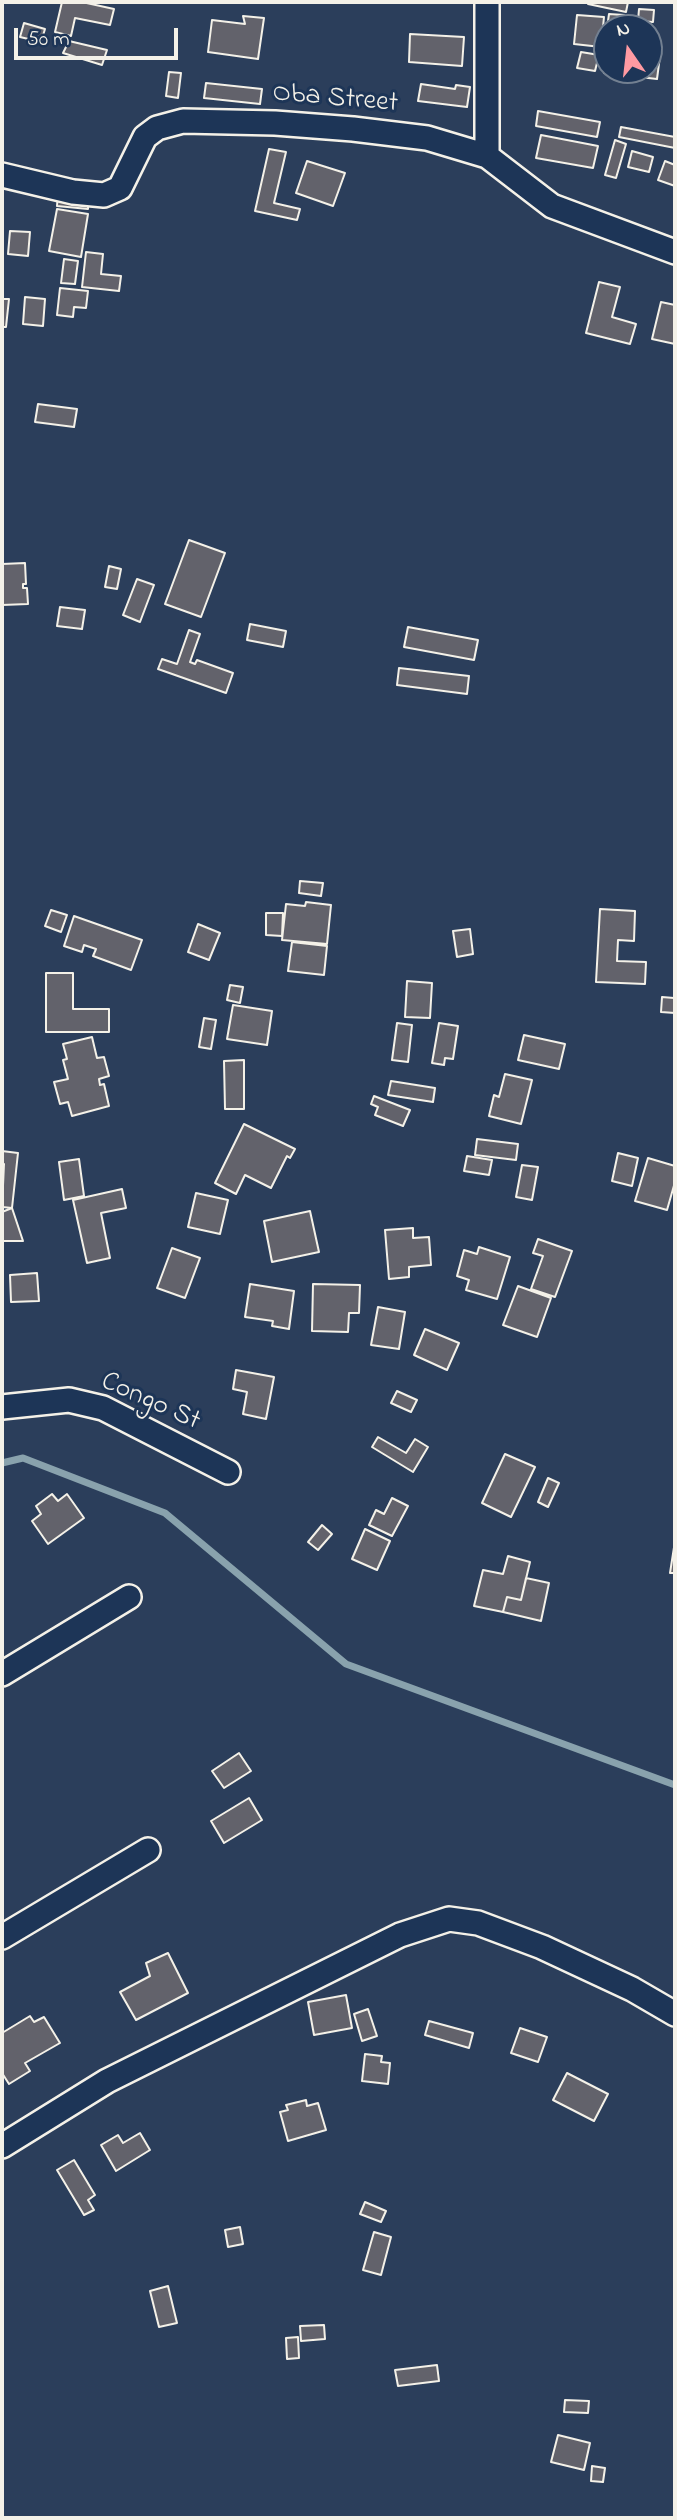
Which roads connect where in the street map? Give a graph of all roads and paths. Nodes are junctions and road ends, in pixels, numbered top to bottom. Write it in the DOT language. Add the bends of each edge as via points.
graph roads {
  1 [pos="488,2"];
  2 [pos="487,156"];
  3 [pos="2,175"];
  4 [pos="675,252"];
  5 [pos="2,1407"];
  6 [pos="228,1472"];
  7 [pos="129,1597"];
  8 [pos="2,1674"];
  9 [pos="148,1850"];
  10 [pos="2,1937"];
  11 [pos="675,2014"];
  12 [pos="2,2146"];
  1 -- 2 [label="street"];
  2 -- 3 [label="street, Oba Street" via="427,138 353,129 183,121 157,128 145,137 120,188 104,195"];
  2 -- 4 [label="street, Oba Street" via="552,206"];
  5 -- 6 [label="street, Congo St" via="69,1400 103,1408"];
  7 -- 8 [label="street"];
  9 -- 10 [label="street"];
  11 -- 12 [label="street" via="542,1947 478,1923 449,1919 388,1941 118,2075"];
}
